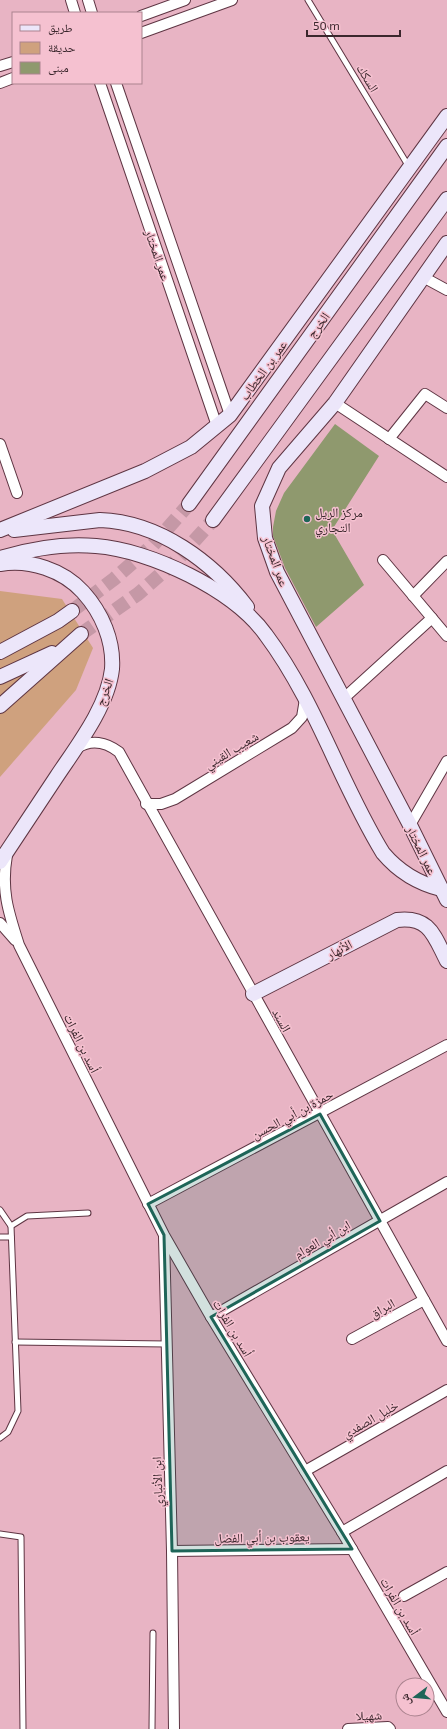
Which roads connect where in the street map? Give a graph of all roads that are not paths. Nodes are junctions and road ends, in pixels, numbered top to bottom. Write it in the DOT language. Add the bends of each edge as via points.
graph roads {
  1 [pos="71,0"];
  2 [pos="88,0"];
  3 [pos="185,0"];
  4 [pos="232,0"];
  5 [pos="308,0"];
  6 [pos="75,12"];
  7 [pos="92,12"];
  8 [pos="142,16"];
  9 [pos="142,33"];
  10 [pos="12,62"];
  11 [pos="0,66"];
  12 [pos="12,78"];
  13 [pos="0,83"];
  14 [pos="100,84"];
  15 [pos="116,84"];
  16 [pos="447,116"];
  17 [pos="447,146"];
  18 [pos="410,167"];
  19 [pos="447,198"];
  20 [pos="447,242"];
  21 [pos="423,277"];
  22 [pos="447,290"];
  23 [pos="335,403"];
  24 [pos="447,408"];
  25 [pos="230,415"];
  26 [pos="216,426"];
  27 [pos="389,438"];
  28 [pos="0,444"];
  29 [pos="447,477"];
  30 [pos="17,493"];
  31 [pos="189,504"];
  32 [pos="214,520"];
  33 [pos="0,531"];
  34 [pos="0,558"];
  35 [pos="383,560"];
  36 [pos="447,562"];
  37 [pos="0,564"];
  38 [pos="413,596"];
  39 [pos="72,611"];
  40 [pos="432,618"];
  41 [pos="266,634"];
  42 [pos="447,636"];
  43 [pos="0,652"];
  44 [pos="0,677"];
  45 [pos="303,693"];
  46 [pos="343,699"];
  47 [pos="0,705"];
  48 [pos="75,749"];
  49 [pos="447,761"];
  50 [pos="146,804"];
  51 [pos="410,825"];
  52 [pos="8,850"];
  53 [pos="0,862"];
  54 [pos="444,891"];
  55 [pos="0,923"];
  56 [pos="19,945"];
  57 [pos="447,961"];
  58 [pos="253,994"];
  59 [pos="447,1045"];
  60 [pos="320,1114"];
  61 [pos="447,1182"];
  62 [pos="148,1204"];
  63 [pos="0,1210"];
  64 [pos="88,1212"];
  65 [pos="380,1221"];
  66 [pos="11,1226"];
  67 [pos="164,1235"];
  68 [pos="0,1237"];
  69 [pos="11,1237"];
  70 [pos="424,1300"];
  71 [pos="211,1317"];
  72 [pos="352,1339"];
  73 [pos="447,1341"];
  74 [pos="15,1342"];
  75 [pos="166,1344"];
  76 [pos="447,1390"];
  77 [pos="0,1438"];
  78 [pos="305,1471"];
  79 [pos="447,1471"];
  80 [pos="342,1532"];
  81 [pos="0,1534"];
  82 [pos="352,1549"];
  83 [pos="172,1551"];
  84 [pos="447,1572"];
  85 [pos="404,1596"];
  86 [pos="153,1633"];
  87 [pos="447,1712"];
  88 [pos="23,1729"];
  89 [pos="152,1729"];
  90 [pos="174,1729"];
  91 [pos="348,1729"];
  92 [pos="390,1729"];
  1 -- 6 [label="street"];
  2 -- 7 [label="street"];
  3 -- 8 [label="street"];
  4 -- 9 [label="street"];
  5 -- 18 [label="lane, السكك"];
  10 -- 11 [label="street"];
  12 -- 13 [label="street"];
  14 -- 26 [label="street, عمر المختار"];
  15 -- 25 [label="street, عمر المختار"];
  16 -- 18 [label="street, عمر بن الخطاب"];
  17 -- 31 [label="street, الخرج"];
  18 -- 25 [label="street, عمر بن الخطاب"];
  19 -- 32 [label="street"];
  20 -- 21 [label="street, عمر المختار"];
  21 -- 22 [label="street"];
  21 -- 23 [label="street, عمر المختار"];
  23 -- 27 [label="street"];
  23 -- 46 [label="street, عمر المختار" via="279,468 262,506 265,538 277,572"];
  24 -- 27 [label="street" via="425,394"];
  25 -- 26 [label="street, عمر بن الخطاب"];
  26 -- 33 [label="street, عمر بن الخطاب" via="191,447 145,471"];
  27 -- 29 [label="street"];
  28 -- 30 [label="street"];
  33 -- 41 [label="street" via="100,520 114,520 140,526 176,544 209,567 240,598"];
  34 -- 41 [label="street" via="29,551 74,546 96,546 138,554 179,570 204,584 234,604"];
  35 -- 38 [label="street"];
  36 -- 38 [label="street"];
  37 -- 48 [label="street, الخرج" via="28,564 61,575 88,598 105,625 112,657 110,681 102,704"];
  38 -- 40 [label="street"];
  39 -- 43 [label="street"];
  40 -- 42 [label="street"];
  40 -- 46 [label="street"];
  41 -- 45 [label="street"];
  44 -- 47 [label="street" via="54,651 81,634"];
  45 -- 50 [label="street, شعيب القيني" via="304,711 292,728 175,799 161,804"];
  45 -- 54 [label="street" via="383,853 408,877"];
  46 -- 51 [label="street, عمر المختار"];
  48 -- 50 [label="street, السند" via="92,742 106,744 119,752"];
  48 -- 52 [label="street, الخرج"];
  49 -- 51 [label="street"];
  50 -- 58 [label="street, السند"];
  51 -- 54 [label="street, عمر المختار"];
  52 -- 53 [label="street, الخرج"];
  52 -- 56 [label="street, أسد بن الفرات" via="4,871 6,908"];
  55 -- 56 [label="street, أسد بن الفرات"];
  56 -- 62 [label="street, أسد بن الفرات"];
  57 -- 58 [label="street, الأنهار" via="429,926 414,919 405,919 391,922"];
  58 -- 60 [label="street, السند"];
  59 -- 60 [label="street, حمزة بن أبي الحسن"];
  60 -- 62 [label="street, حمزة بن أبي الحسن"];
  60 -- 65 [label="street, السند"];
  61 -- 65 [label="street, ابن أبي العوام"];
  62 -- 67 [label="street, أسد بن الفرات"];
  63 -- 66 [label="lane"];
  64 -- 66 [label="lane" via="27,1216"];
  65 -- 70 [label="street, السند"];
  65 -- 71 [label="street, ابن أبي العوام"];
  66 -- 69 [label="lane"];
  67 -- 71 [label="street, أسد بن الفرات"];
  67 -- 75 [label="street, ابن الأنباري"];
  68 -- 69 [label="lane"];
  69 -- 74 [label="lane"];
  70 -- 72 [label="street, البراق"];
  70 -- 73 [label="street, السند"];
  71 -- 78 [label="street, أسد بن الفرات"];
  74 -- 75 [label="lane"];
  74 -- 77 [label="lane" via="18,1410 8,1432"];
  75 -- 83 [label="street, ابن الأنباري"];
  76 -- 78 [label="street, خليل الصفدي"];
  78 -- 80 [label="street, أسد بن الفرات"];
  79 -- 80 [label="street"];
  80 -- 82 [label="street, أسد بن الفرات"];
  81 -- 88 [label="lane" via="21,1537"];
  82 -- 83 [label="street, يعقوب بن أبي الفضل"];
  82 -- 87 [label="street, أسد بن الفرات"];
  83 -- 90 [label="street, ابن الأنباري"];
  84 -- 85 [label="street"];
  86 -- 89 [label="lane"];
  91 -- 92 [label="street, شهيلا"];
}
